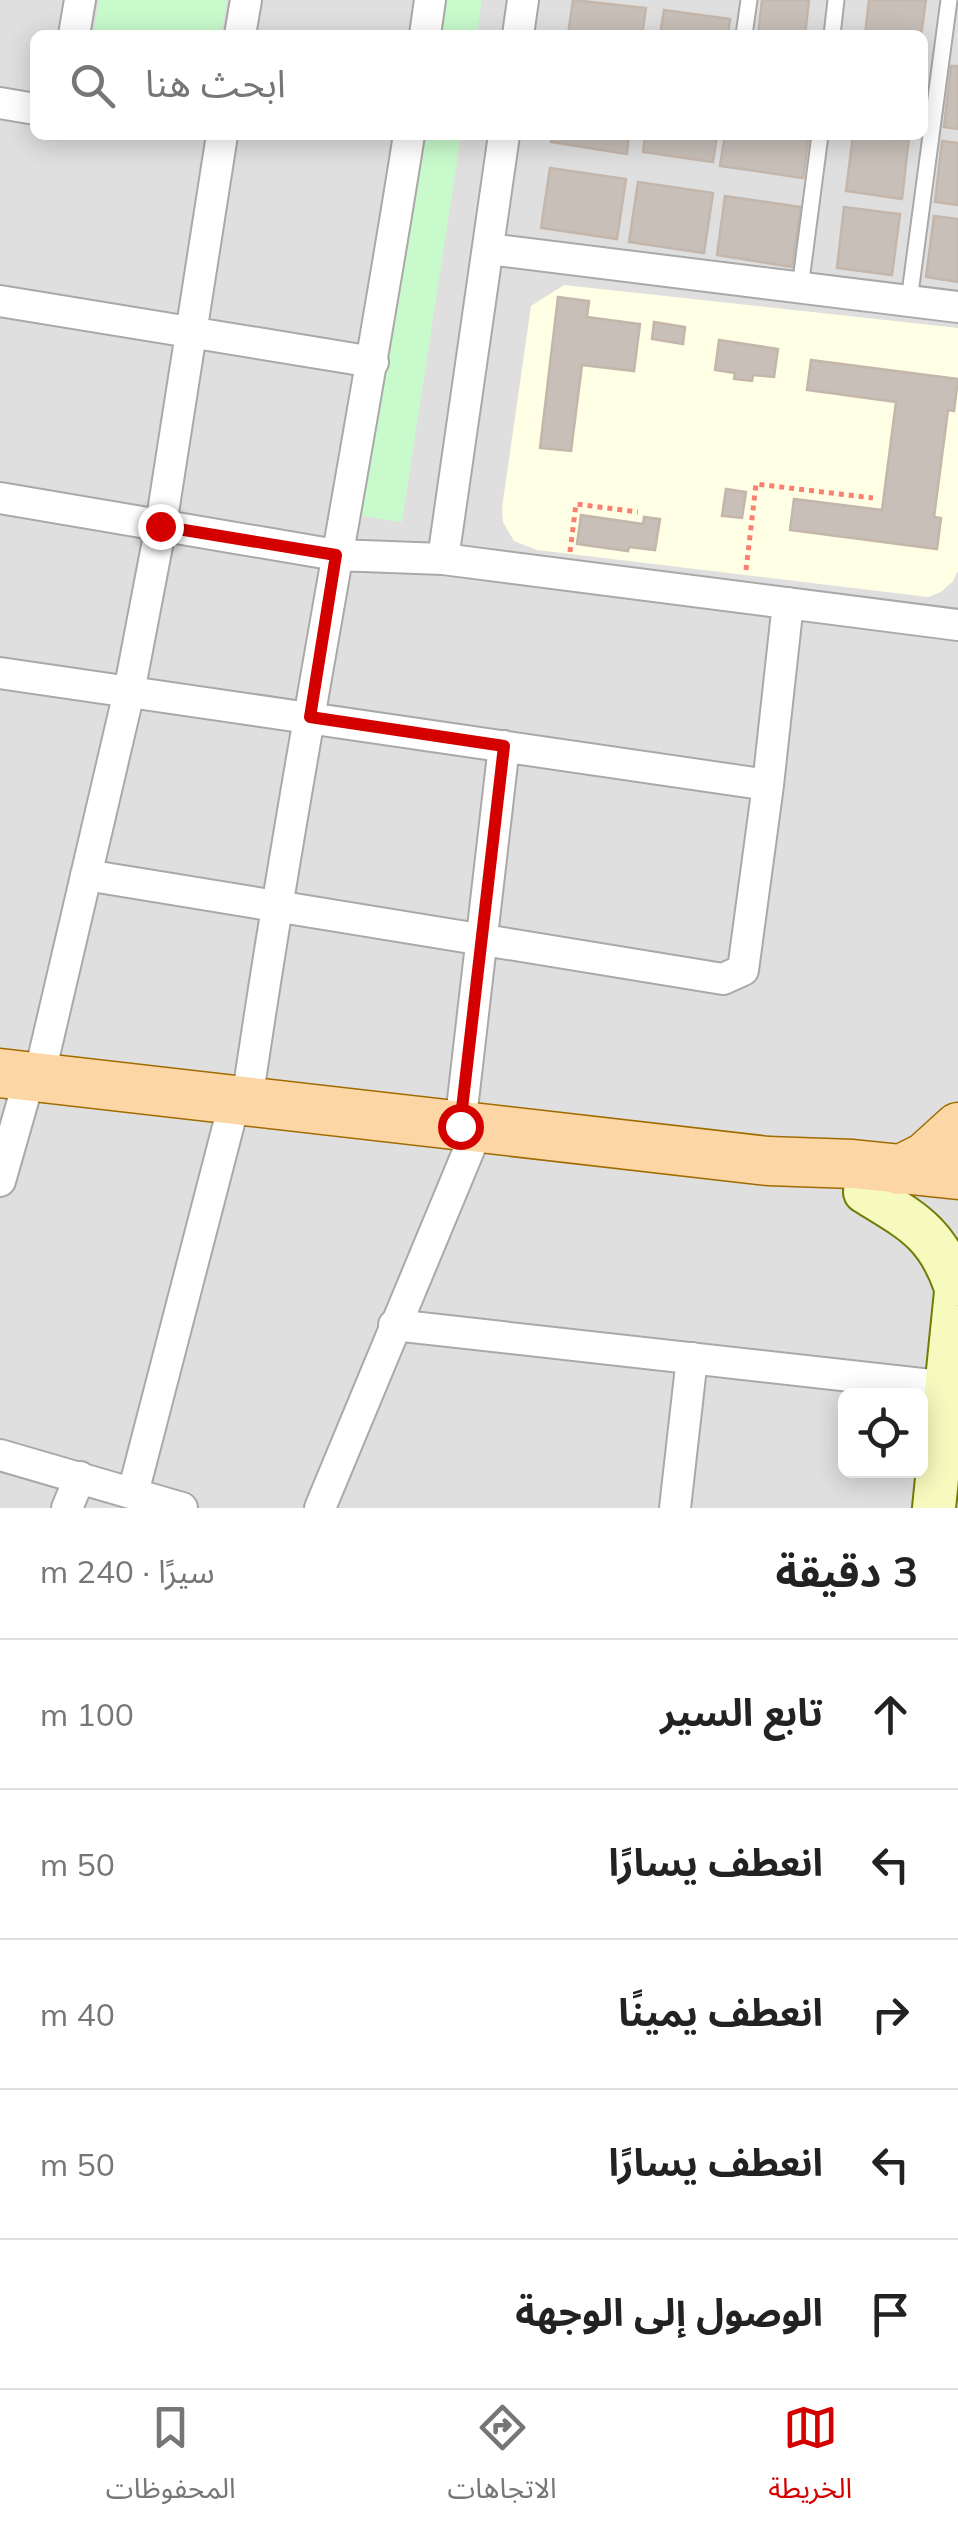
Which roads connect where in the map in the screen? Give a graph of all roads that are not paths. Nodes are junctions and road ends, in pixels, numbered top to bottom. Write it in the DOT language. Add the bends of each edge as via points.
graph roads {
  1 [pos="80,0"];
  2 [pos="246,0"];
  3 [pos="430,0"];
  4 [pos="523,0"];
  5 [pos="749,0"];
  6 [pos="836,0"];
  7 [pos="949,0"];
  8 [pos="75,30"];
  9 [pos="241,30"];
  10 [pos="426,30"];
  11 [pos="519,30"];
  12 [pos="745,30"];
  13 [pos="833,30"];
  14 [pos="0,103"];
  15 [pos="30,108"];
  16 [pos="212,140"];
  17 [pos="408,140"];
  18 [pos="503,140"];
  19 [pos="819,140"];
  20 [pos="488,249"];
  21 [pos="800,288"];
  22 [pos="0,301"];
  23 [pos="909,301"];
  24 [pos="958,307"];
  25 [pos="190,332"];
  26 [pos="373,362"];
  27 [pos="0,498"];
  28 [pos="160,526"];
  29 [pos="336,555"];
  30 [pos="443,559"];
  31 [pos="788,603"];
  32 [pos="958,624"];
  33 [pos="0,672"];
  34 [pos="130,692"];
  35 [pos="310,717"];
  36 [pos="504,746"];
  37 [pos="768,785"];
  38 [pos="86,875"];
  39 [pos="276,905"];
  40 [pos="482,939"];
  41 [pos="23,1075"];
  42 [pos="241,1101"];
  43 [pos="469,1127"];
  44 [pos="958,1127"];
  45 [pos="958,1174"];
  46 [pos="0,1181"];
  47 [pos="882,1181"];
  48 [pos="958,1186"];
  49 [pos="958,1201"];
  50 [pos="956,1278"];
  51 [pos="394,1325"];
  52 [pos="692,1358"];
  53 [pos="949,1386"];
  54 [pos="0,1455"];
  55 [pos="80,1477"];
  56 [pos="134,1494"];
  57 [pos="320,1507"];
  58 [pos="67,1508"];
  59 [pos="182,1508"];
  60 [pos="331,1508"];
  61 [pos="674,1508"];
  62 [pos="934,1508"];
  1 -- 8 [label="street"];
  2 -- 9 [label="street"];
  3 -- 10 [label="street"];
  4 -- 11 [label="street"];
  5 -- 12 [label="lane"];
  6 -- 13 [label="lane"];
  7 -- 23 [label="lane"];
  14 -- 15 [label="street"];
  16 -- 25 [label="street"];
  17 -- 26 [label="street"];
  18 -- 20 [label="street"];
  19 -- 21 [label="lane"];
  20 -- 21 [label="street"];
  20 -- 30 [label="street"];
  21 -- 23 [label="street"];
  22 -- 25 [label="street"];
  23 -- 24 [label="street"];
  25 -- 26 [label="street"];
  25 -- 28 [label="street"];
  26 -- 29 [label="street"];
  27 -- 28 [label="street"];
  28 -- 29 [label="street"];
  28 -- 34 [label="street"];
  29 -- 30 [label="street"];
  29 -- 35 [label="street"];
  30 -- 31 [label="street"];
  31 -- 32 [label="street"];
  31 -- 37 [label="street"];
  33 -- 34 [label="street"];
  34 -- 35 [label="street"];
  34 -- 38 [label="street"];
  35 -- 36 [label="street"];
  35 -- 39 [label="street"];
  36 -- 37 [label="street"];
  36 -- 40 [label="street"];
  37 -- 40 [label="street" via="743,970 734,977"];
  38 -- 39 [label="street"];
  38 -- 41 [label="street"];
  39 -- 40 [label="street"];
  39 -- 42 [label="street"];
  40 -- 43 [label="street"];
  41 -- 42 [label="main road"];
  41 -- 46 [label="street"];
  42 -- 43 [label="main road"];
  42 -- 56 [label="street"];
  43 -- 47 [label="main road"];
  43 -- 51 [label="street"];
  44 -- 47 [label="main road" via="925,1158"];
  45 -- 47 [label="main road"];
  47 -- 49 [label="main road"];
  47 -- 50 [label="main road"];
  48 -- 49 [label="main road"];
  50 -- 53 [label="main road"];
  51 -- 52 [label="street"];
  51 -- 57 [label="street"];
  52 -- 53 [label="street"];
  52 -- 61 [label="street"];
  53 -- 62 [label="main road"];
  54 -- 55 [label="street"];
  55 -- 56 [label="street"];
  55 -- 58 [label="street"];
  56 -- 59 [label="street"];
  57 -- 60 [label="street"];
}
